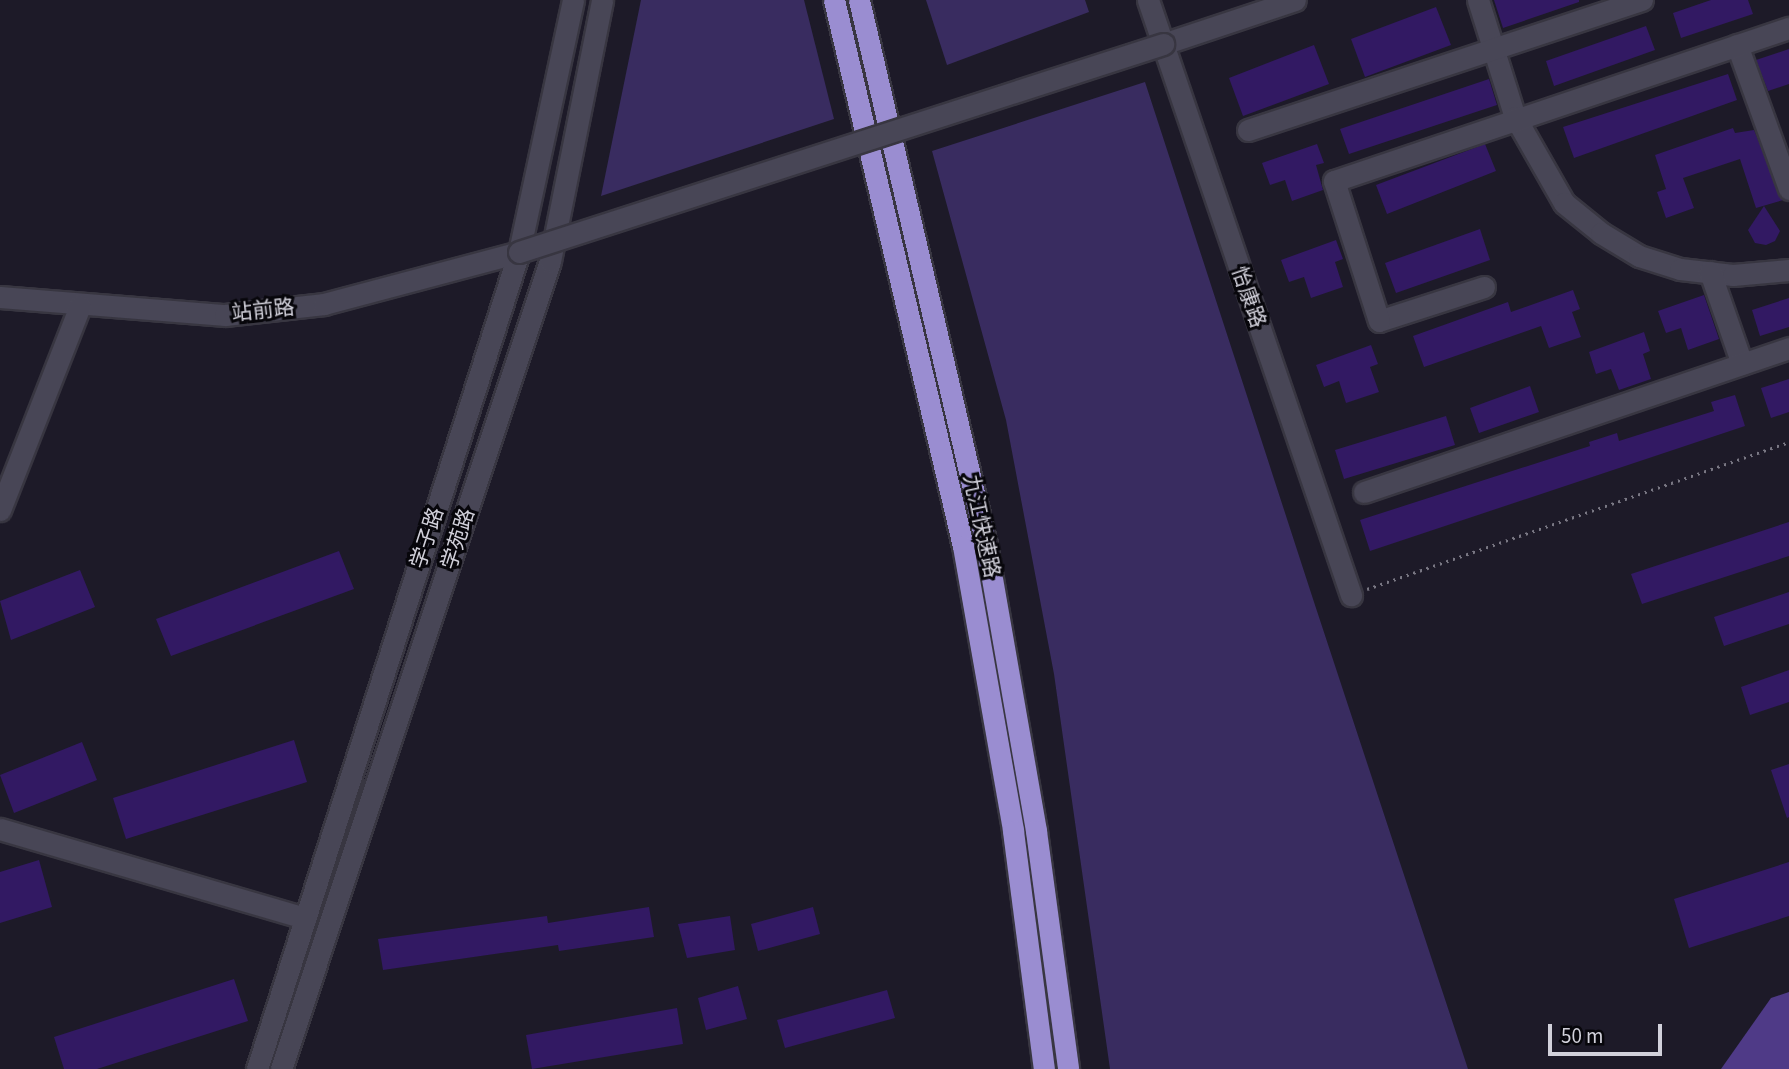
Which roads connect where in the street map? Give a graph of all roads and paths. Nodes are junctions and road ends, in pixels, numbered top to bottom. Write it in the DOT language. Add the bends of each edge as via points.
graph roads {
  1 [pos="573,0"];
  2 [pos="602,0"];
  3 [pos="834,0"];
  4 [pos="859,0"];
  5 [pos="1148,0"];
  6 [pos="1295,0"];
  7 [pos="1478,0"];
  8 [pos="1642,0"];
  9 [pos="1789,28"];
  10 [pos="1163,44"];
  11 [pos="1737,46"];
  12 [pos="1494,47"];
  13 [pos="1515,117"];
  14 [pos="1248,130"];
  15 [pos="1789,189"];
  16 [pos="519,252"];
  17 [pos="1789,270"];
  18 [pos="1710,272"];
  19 [pos="1484,287"];
  20 [pos="0,298"];
  21 [pos="80,306"];
  22 [pos="1789,348"];
  23 [pos="1742,364"];
  24 [pos="1789,442"];
  25 [pos="1364,492"];
  26 [pos="0,510"];
  27 [pos="1351,595"];
  28 [pos="0,829"];
  29 [pos="305,918"];
  30 [pos="257,1069"];
  31 [pos="281,1069"];
  32 [pos="1044,1069"];
  33 [pos="1068,1069"];
  1 -- 16 [label="street, 学子路"];
  2 -- 31 [label="street, 学苑路" via="550,261"];
  3 -- 32 [label="highway, 九江快速路" via="963,547 1013,831"];
  4 -- 33 [label="highway, 九江快速路" via="986,544 1036,831"];
  5 -- 10 [label="street, 怡康路"];
  6 -- 10 [label="street, 站前路"];
  7 -- 12 [label="street"];
  8 -- 12 [label="street"];
  9 -- 11 [label="street"];
  10 -- 16 [label="street, 站前路, bridge"];
  10 -- 27 [label="street, 怡康路"];
  11 -- 13 [label="street"];
  11 -- 15 [label="street"];
  12 -- 13 [label="street"];
  12 -- 14 [label="street"];
  13 -- 18 [label="street" via="1564,203 1601,233 1639,256"];
  13 -- 19 [label="street" via="1334,181 1379,321"];
  16 -- 21 [label="street, 站前路" via="324,304 225,315"];
  16 -- 29 [label="street, 学子路"];
  17 -- 18 [label="street"];
  18 -- 23 [label="street"];
  20 -- 21 [label="street, 站前路"];
  21 -- 26 [label="street"];
  22 -- 23 [label="street"];
  23 -- 25 [label="street"];
  24 -- 27 [label="path"];
  28 -- 29 [label="street"];
  29 -- 30 [label="street, 学子路"];
}
